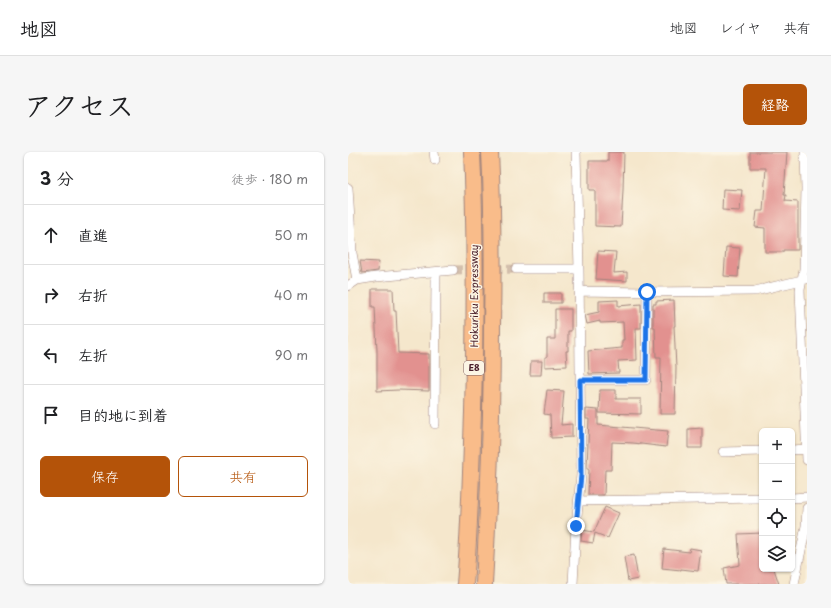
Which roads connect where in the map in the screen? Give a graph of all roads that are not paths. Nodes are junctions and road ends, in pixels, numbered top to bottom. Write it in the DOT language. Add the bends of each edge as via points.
graph roads {
  1 [pos="472,152"];
  2 [pos="490,152"];
  3 [pos="576,152"];
  4 [pos="805,152"];
  5 [pos="348,188"];
  6 [pos="453,270"];
  7 [pos="516,270"];
  8 [pos="579,270"];
  9 [pos="436,272"];
  10 [pos="805,279"];
  11 [pos="357,280"];
  12 [pos="348,286"];
  13 [pos="579,290"];
  14 [pos="647,292"];
  15 [pos="580,380"];
  16 [pos="435,424"];
  17 [pos="807,449"];
  18 [pos="795,450"];
  19 [pos="759,451"];
  20 [pos="723,452"];
  21 [pos="807,460"];
  22 [pos="759,498"];
  23 [pos="795,498"];
  24 [pos="807,498"];
  25 [pos="579,502"];
  26 [pos="807,508"];
  27 [pos="465,584"];
  28 [pos="484,584"];
  29 [pos="573,584"];
  30 [pos="794,584"];
  1 -- 27 [label="highway, Hokuriku Expressway / E8" via="474,376"];
  2 -- 28 [label="highway, Hokuriku Expressway / E8" via="492,379"];
  3 -- 8 [label="street"];
  4 -- 10 [label="street"];
  5 -- 11 [label="street" via="352,253"];
  6 -- 9 [label="street"];
  7 -- 8 [label="street"];
  8 -- 13 [label="street"];
  9 -- 11 [label="street"];
  9 -- 16 [label="street"];
  10 -- 14 [label="street" via="755,291"];
  10 -- 17 [label="street" via="800,290"];
  11 -- 12 [label="street"];
  13 -- 14 [label="street"];
  13 -- 15 [label="street"];
  14 -- 15 [label="street" via="646,380"];
  15 -- 25 [label="street"];
  17 -- 18 [label="street"];
  17 -- 21 [label="street"];
  19 -- 20 [label="street"];
  22 -- 25 [label="street"];
  23 -- 24 [label="street"];
  25 -- 29 [label="street"];
  26 -- 30 [label="street" via="806,526"];
}
